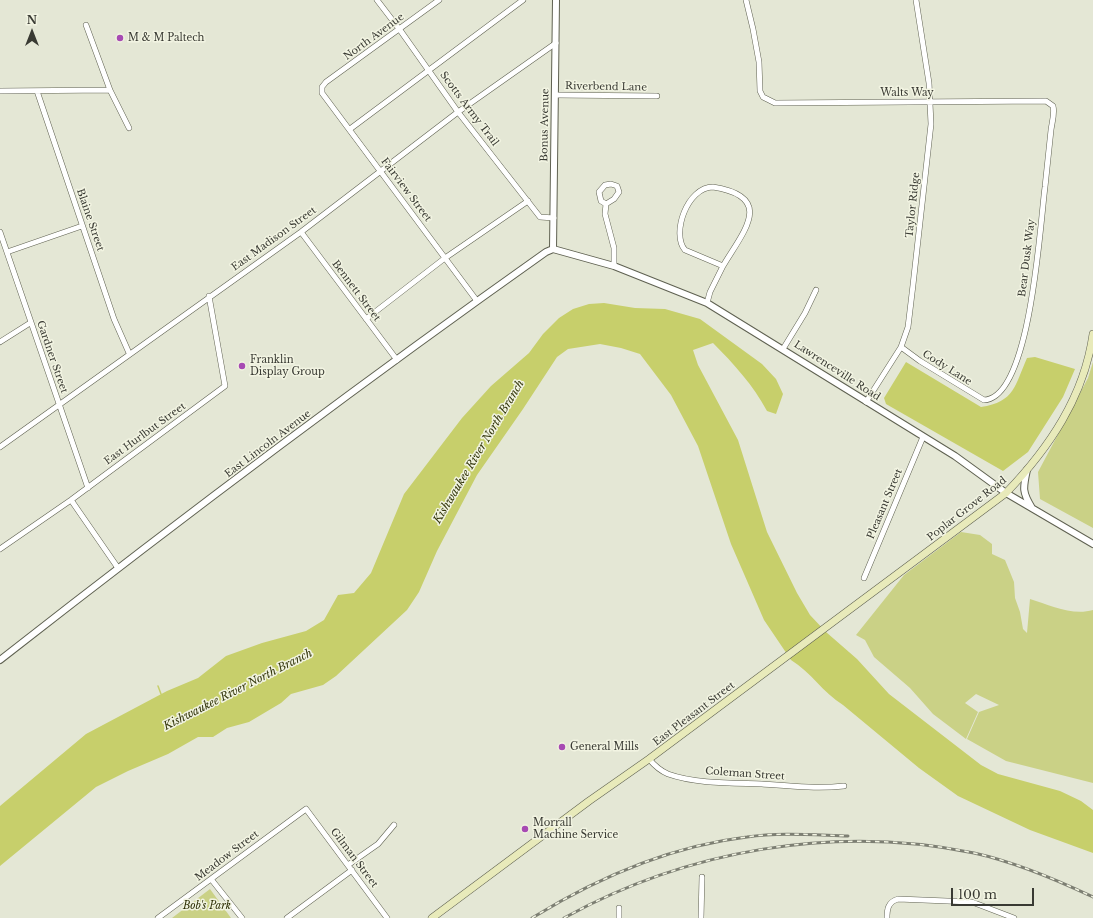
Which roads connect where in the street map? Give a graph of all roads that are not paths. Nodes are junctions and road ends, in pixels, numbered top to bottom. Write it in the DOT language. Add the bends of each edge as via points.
graph roads {
  1 [pos="377,0"];
  2 [pos="439,0"];
  3 [pos="523,0"];
  4 [pos="556,0"];
  5 [pos="746,0"];
  6 [pos="916,0"];
  7 [pos="86,25"];
  8 [pos="400,30"];
  9 [pos="556,43"];
  10 [pos="429,71"];
  11 [pos="322,89"];
  12 [pos="110,90"];
  13 [pos="0,91"];
  14 [pos="37,91"];
  15 [pos="555,95"];
  16 [pos="657,96"];
  17 [pos="930,102"];
  18 [pos="1052,104"];
  19 [pos="458,112"];
  20 [pos="129,128"];
  21 [pos="350,129"];
  22 [pos="380,171"];
  23 [pos="528,201"];
  24 [pos="606,204"];
  25 [pos="554,218"];
  26 [pos="82,226"];
  27 [pos="0,232"];
  28 [pos="301,232"];
  29 [pos="1,238"];
  30 [pos="553,249"];
  31 [pos="7,252"];
  32 [pos="445,258"];
  33 [pos="614,266"];
  34 [pos="723,266"];
  35 [pos="816,290"];
  36 [pos="209,296"];
  37 [pos="477,301"];
  38 [pos="707,303"];
  39 [pos="366,318"];
  40 [pos="30,323"];
  41 [pos="1093,334"];
  42 [pos="0,342"];
  43 [pos="901,347"];
  44 [pos="783,349"];
  45 [pos="129,353"];
  46 [pos="398,360"];
  47 [pos="986,400"];
  48 [pos="866,402"];
  49 [pos="59,405"];
  50 [pos="923,437"];
  51 [pos="0,447"];
  52 [pos="1027,470"];
  53 [pos="88,488"];
  54 [pos="1006,493"];
  55 [pos="71,500"];
  56 [pos="1033,509"];
  57 [pos="1093,544"];
  58 [pos="0,550"];
  59 [pos="118,568"];
  60 [pos="864,578"];
  61 [pos="870,594"];
  62 [pos="0,660"];
  63 [pos="649,760"];
  64 [pos="844,786"];
  65 [pos="306,809"];
  66 [pos="394,825"];
  67 [pos="348,865"];
  68 [pos="352,870"];
  69 [pos="702,877"];
  70 [pos="211,879"];
  71 [pos="619,908"];
  72 [pos="158,918"];
  73 [pos="242,918"];
  74 [pos="287,918"];
  75 [pos="387,918"];
  76 [pos="432,918"];
  77 [pos="619,918"];
  78 [pos="701,918"];
  79 [pos="887,918"];
  80 [pos="1014,918"];
  1 -- 8 [label="street, Scotts Army Trail"];
  2 -- 8 [label="street, North Avenue"];
  3 -- 10 [label="street"];
  4 -- 9 [label="street, Bonus Avenue"];
  5 -- 17 [label="street, Walts Way" via="759,62 760,91 763,97 775,103"];
  6 -- 17 [label="street, Taylor Ridge"];
  7 -- 12 [label="street"];
  8 -- 10 [label="street, Scotts Army Trail"];
  8 -- 11 [label="street, North Avenue" via="326,82"];
  9 -- 15 [label="street, Bonus Avenue"];
  9 -- 19 [label="street, East Madison Street"];
  10 -- 19 [label="street, Scotts Army Trail"];
  10 -- 21 [label="street"];
  11 -- 21 [label="street, Fairview Street" via="327,101"];
  12 -- 14 [label="street"];
  12 -- 20 [label="street"];
  13 -- 14 [label="street"];
  14 -- 26 [label="street, Blaine Street"];
  15 -- 16 [label="street, Riverbend Lane"];
  15 -- 25 [label="street, Bonus Avenue"];
  17 -- 18 [label="street, Walts Way" via="1046,101"];
  17 -- 43 [label="street, Taylor Ridge" via="931,124 914,286 908,327"];
  18 -- 47 [label="street, Bear Dusk Way" via="1054,109 1024,340 1010,377 997,395"];
  19 -- 22 [label="street, East Madison Street"];
  19 -- 23 [label="street, Scotts Army Trail"];
  21 -- 22 [label="street, Fairview Street"];
  22 -- 28 [label="street, East Madison Street"];
  22 -- 32 [label="street, Fairview Street"];
  23 -- 25 [label="street, Scotts Army Trail" via="540,217"];
  23 -- 32 [label="street"];
  24 -- 33 [label="street" via="605,214 614,248"];
  25 -- 30 [label="street, Bonus Avenue"];
  26 -- 31 [label="street"];
  26 -- 45 [label="street, Blaine Street" via="114,319"];
  27 -- 29 [label="street, Gardner Street"];
  28 -- 36 [label="street, East Madison Street"];
  28 -- 39 [label="street, Bennett Street"];
  29 -- 31 [label="street, Gardner Street"];
  30 -- 33 [label="street, Lawrenceville Road"];
  30 -- 37 [label="street, East Lincoln Avenue"];
  31 -- 40 [label="street, Gardner Street"];
  32 -- 37 [label="street, Fairview Street"];
  32 -- 39 [label="street"];
  33 -- 38 [label="street, Lawrenceville Road"];
  34 -- 34 [label="street" via="690,253 680,242 682,221 688,204 696,192 705,188 736,191 746,200 749,208 749,222"];
  34 -- 38 [label="street"];
  35 -- 44 [label="street" via="806,313"];
  36 -- 45 [label="street, East Madison Street"];
  36 -- 53 [label="street, East Hurlbut Street" via="226,386"];
  37 -- 46 [label="street, East Lincoln Avenue"];
  38 -- 44 [label="street, Lawrenceville Road"];
  39 -- 46 [label="street, Bennett Street"];
  40 -- 42 [label="street"];
  40 -- 49 [label="street, Gardner Street"];
  41 -- 52 [label="main road, Poplar Grove Road" via="1086,365 1070,408 1058,429"];
  43 -- 47 [label="street, Cody Lane" via="926,366"];
  43 -- 48 [label="street, Taylor Ridge"];
  44 -- 48 [label="street, Lawrenceville Road"];
  45 -- 49 [label="street, East Madison Street"];
  46 -- 59 [label="street, East Lincoln Avenue"];
  48 -- 50 [label="street, Lawrenceville Road"];
  49 -- 51 [label="street, East Madison Street"];
  49 -- 53 [label="street, Gardner Street"];
  50 -- 54 [label="street, Lawrenceville Road" via="955,456"];
  50 -- 60 [label="street, Pleasant Street"];
  52 -- 54 [label="main road, Poplar Grove Road"];
  52 -- 56 [label="street" via="1024,494"];
  53 -- 55 [label="street, East Hurlbut Street"];
  54 -- 56 [label="street, Lawrenceville Road"];
  54 -- 61 [label="main road, Poplar Grove Road"];
  55 -- 58 [label="street, East Hurlbut Street"];
  55 -- 59 [label="street"];
  56 -- 57 [label="street, Lawrenceville Road"];
  59 -- 62 [label="street, East Lincoln Avenue"];
  61 -- 63 [label="main road, East Pleasant Street"];
  63 -- 64 [label="street, Coleman Street" via="668,774 686,778 814,787"];
  63 -- 76 [label="main road, East Pleasant Street" via="589,801"];
  65 -- 67 [label="street, Gilman Street"];
  65 -- 70 [label="street, Meadow Street"];
  66 -- 67 [label="street" via="378,844"];
  67 -- 68 [label="street, Gilman Street"];
  68 -- 74 [label="street"];
  68 -- 75 [label="street, Gilman Street"];
  69 -- 78 [label="street"];
  70 -- 72 [label="street, Meadow Street"];
  70 -- 73 [label="street"];
  71 -- 77 [label="street"];
  79 -- 80 [label="street" via="888,905 898,899 972,902"];
}
